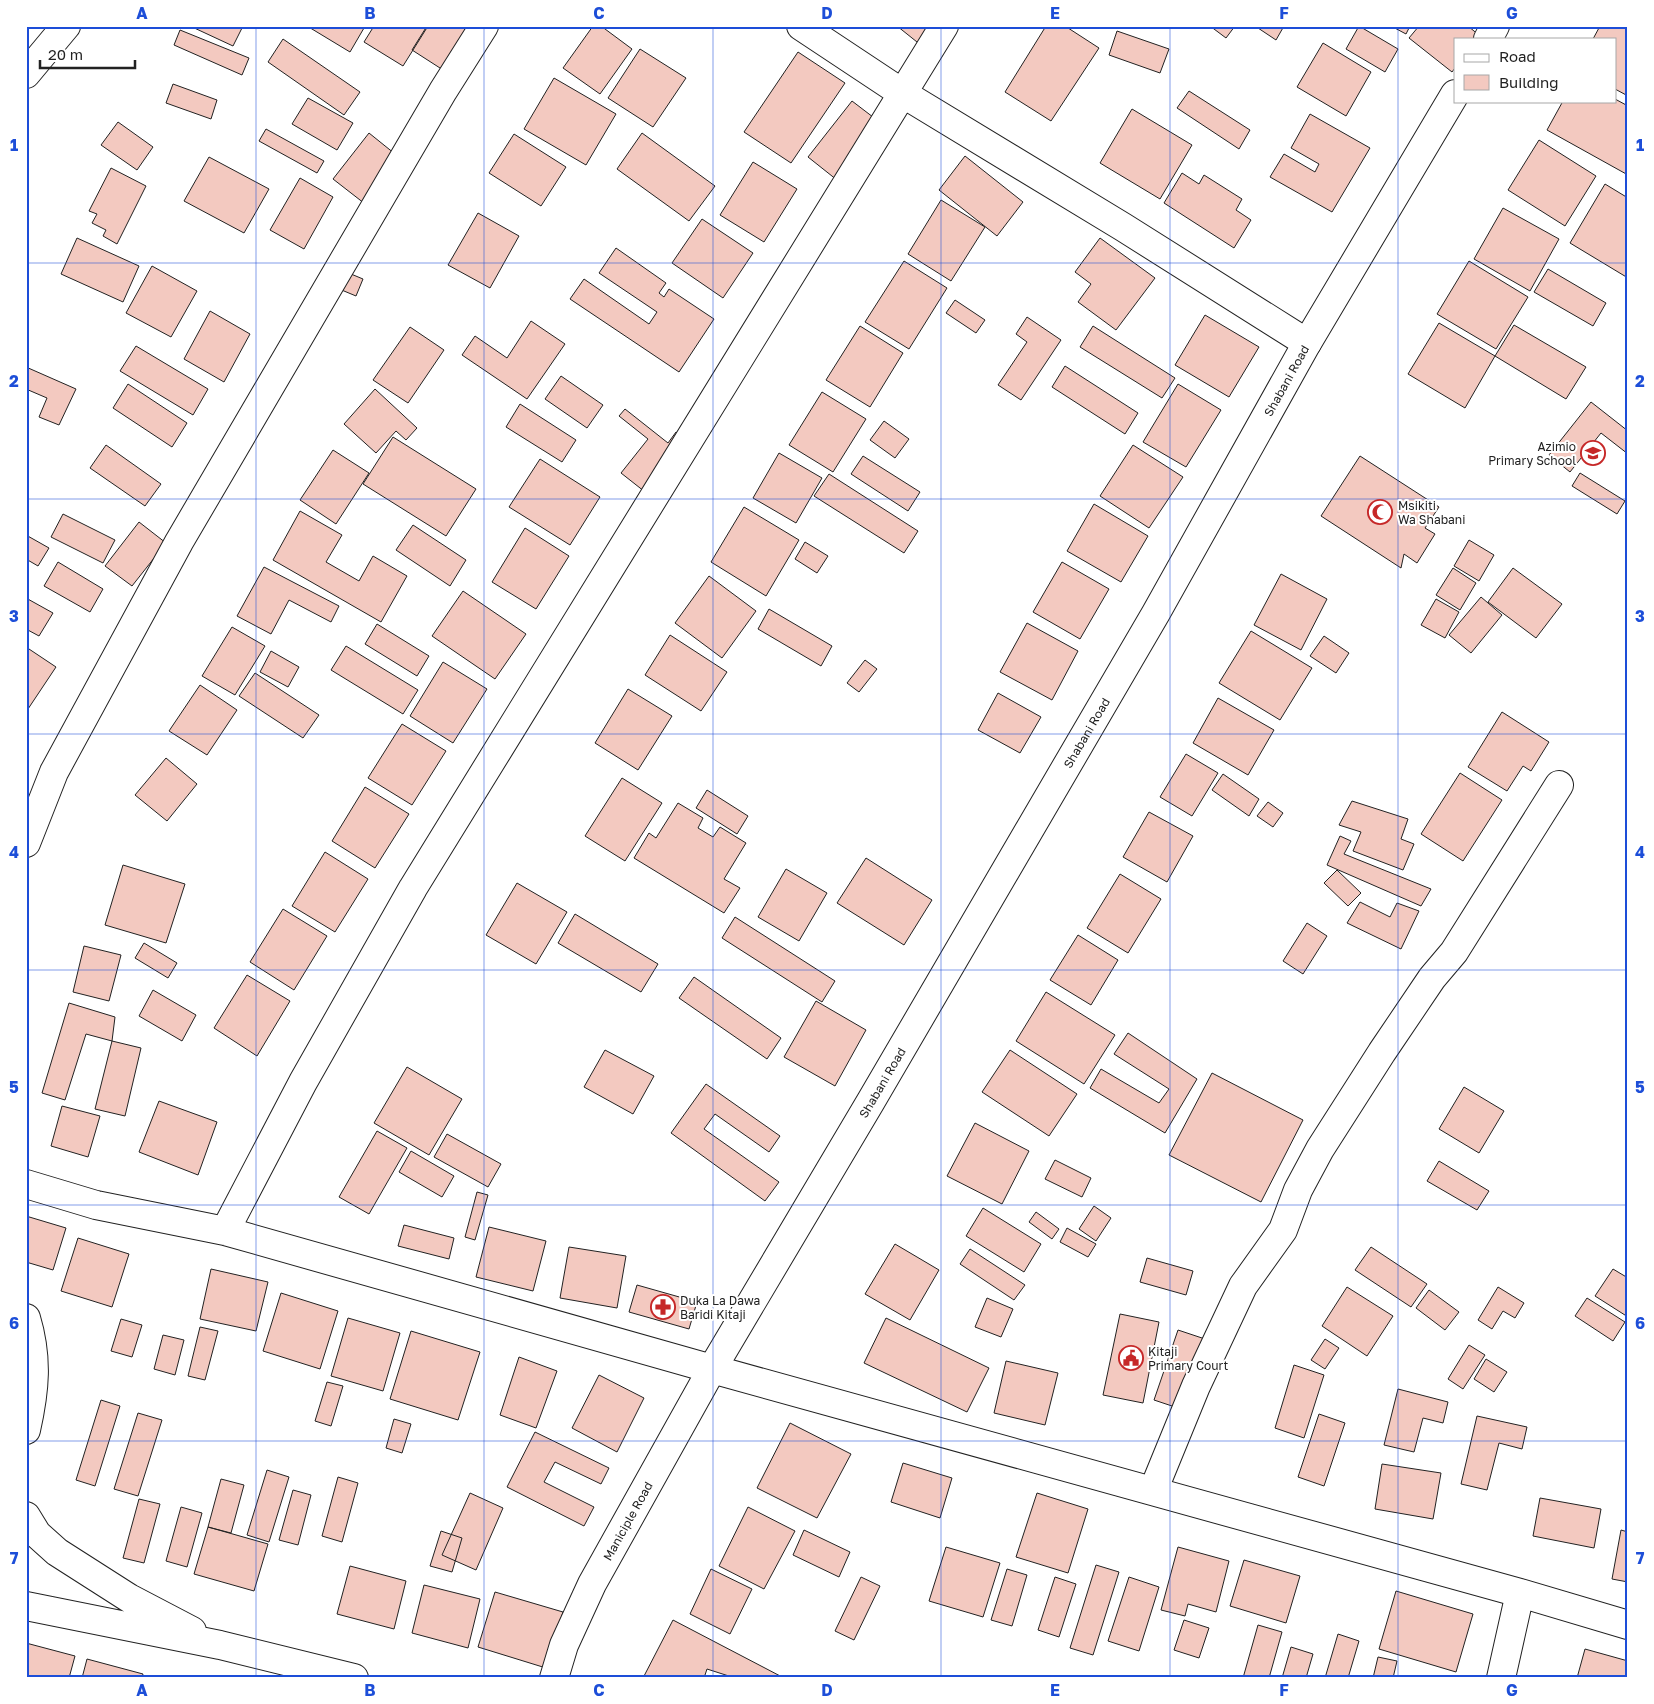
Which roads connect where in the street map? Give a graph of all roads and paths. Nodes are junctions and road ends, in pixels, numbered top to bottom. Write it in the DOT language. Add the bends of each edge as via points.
graph roads {
  1 [pos="66,26"];
  2 [pos="484,26"];
  3 [pos="801,26"];
  4 [pos="944,26"];
  5 [pos="1495,26"];
  6 [pos="1489,38"];
  7 [pos="26,74"];
  8 [pos="902,94"];
  9 [pos="1454,96"];
  10 [pos="1307,343"];
  11 [pos="1559,785"];
  12 [pos="26,843"];
  13 [pos="26,1184"];
  14 [pos="224,1231"];
  15 [pos="26,1318"];
  16 [pos="712,1369"];
  17 [pos="26,1430"];
  18 [pos="1153,1491"];
  19 [pos="26,1516"];
  20 [pos="1520,1593"];
  21 [pos="26,1606"];
  22 [pos="1628,1625"];
  23 [pos="220,1645"];
  24 [pos="354,1678"];
  25 [pos="554,1678"];
  26 [pos="1501,1678"];
  1 -- 7 [label="street"];
  2 -- 12 [label="street" via="179,542 54,772"];
  3 -- 8 [label="street"];
  4 -- 8 [label="street"];
  5 -- 6 [label="street"];
  8 -- 10 [label="street"];
  8 -- 14 [label="street" via="412,888"];
  9 -- 10 [label="street, Shabani Road"];
  10 -- 16 [label="street, Shabani Road" via="1156,612"];
  11 -- 18 [label="street" via="1454,952 1432,978 1320,1149 1298,1190 1283,1230 1243,1286 1196,1386"];
  13 -- 14 [label="street" via="96,1205"];
  14 -- 16 [label="street"];
  15 -- 17 [label="street" via="35,1359 33,1400"];
  16 -- 18 [label="street"];
  16 -- 25 [label="street, Maniciple Road" via="592,1584 564,1645"];
  18 -- 20 [label="street"];
  19 -- 23 [label="street" via="37,1534 83,1570"];
  20 -- 22 [label="street"];
  20 -- 26 [label="street"];
  21 -- 23 [label="street"];
  23 -- 24 [label="street"];
}
